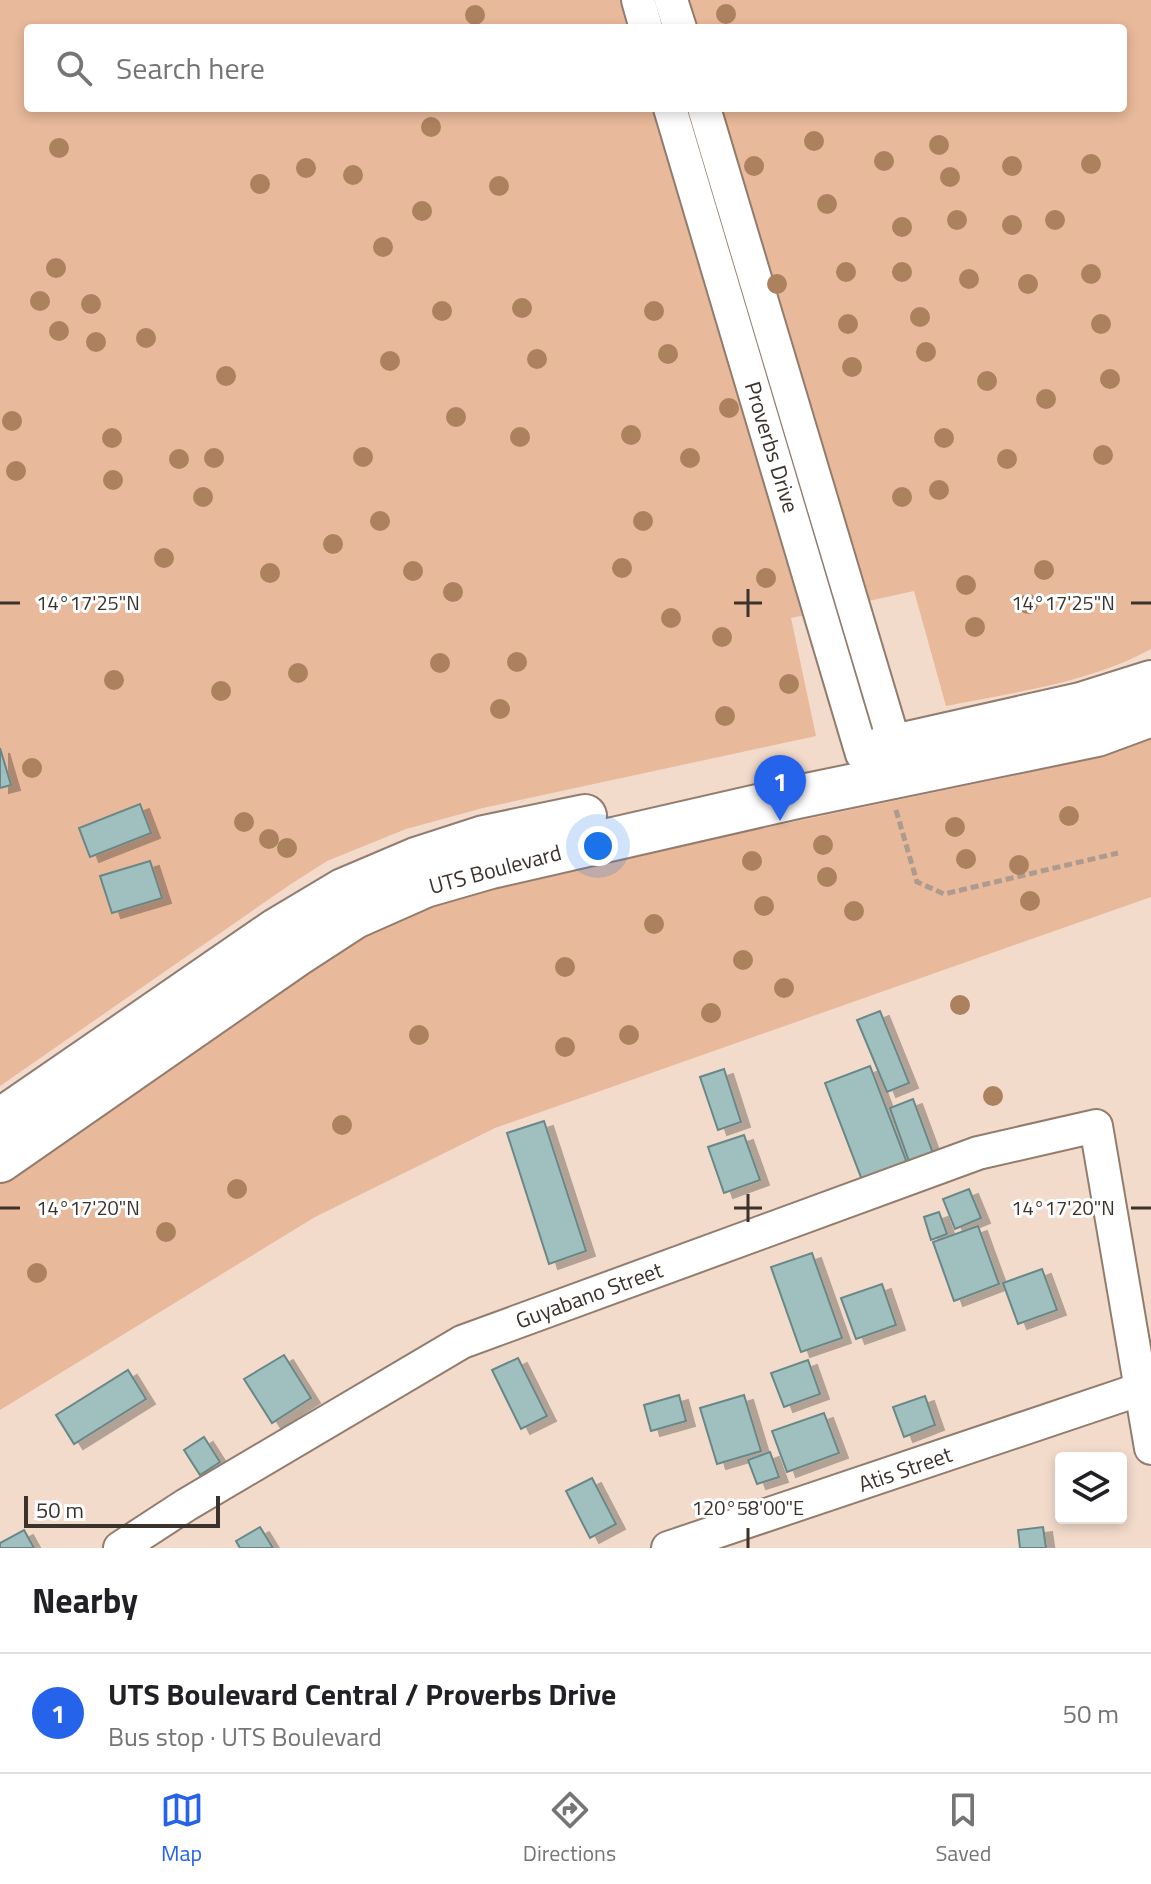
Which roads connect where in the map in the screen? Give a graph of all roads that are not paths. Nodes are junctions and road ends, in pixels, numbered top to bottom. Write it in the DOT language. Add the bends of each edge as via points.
graph roads {
  1 [pos="638,0"];
  2 [pos="671,0"];
  3 [pos="645,24"];
  4 [pos="679,24"];
  5 [pos="671,112"];
  6 [pos="705,112"];
  7 [pos="1151,682"];
  8 [pos="1151,715"];
  9 [pos="882,759"];
  10 [pos="0,1120"];
  11 [pos="0,1161"];
  12 [pos="1141,1389"];
  13 [pos="1151,1448"];
  14 [pos="120,1548"];
  15 [pos="668,1548"];
  1 -- 3 [label="street"];
  2 -- 4 [label="street"];
  5 -- 9 [label="street, Proverbs Drive"];
  6 -- 9 [label="street, Proverbs Drive"];
  7 -- 9 [label="main road, UTS Boulevard"];
  8 -- 9 [label="main road, UTS Boulevard" via="1097,735"];
  9 -- 10 [label="main road, UTS Boulevard" via="484,837 416,859 343,890 276,930"];
  9 -- 11 [label="main road, UTS Boulevard" via="425,886 355,917"];
  12 -- 13 [label="street"];
  12 -- 14 [label="street, Guyabano Street" via="1096,1126 978,1153 462,1342"];
  12 -- 15 [label="street, Atis Street"];
}
